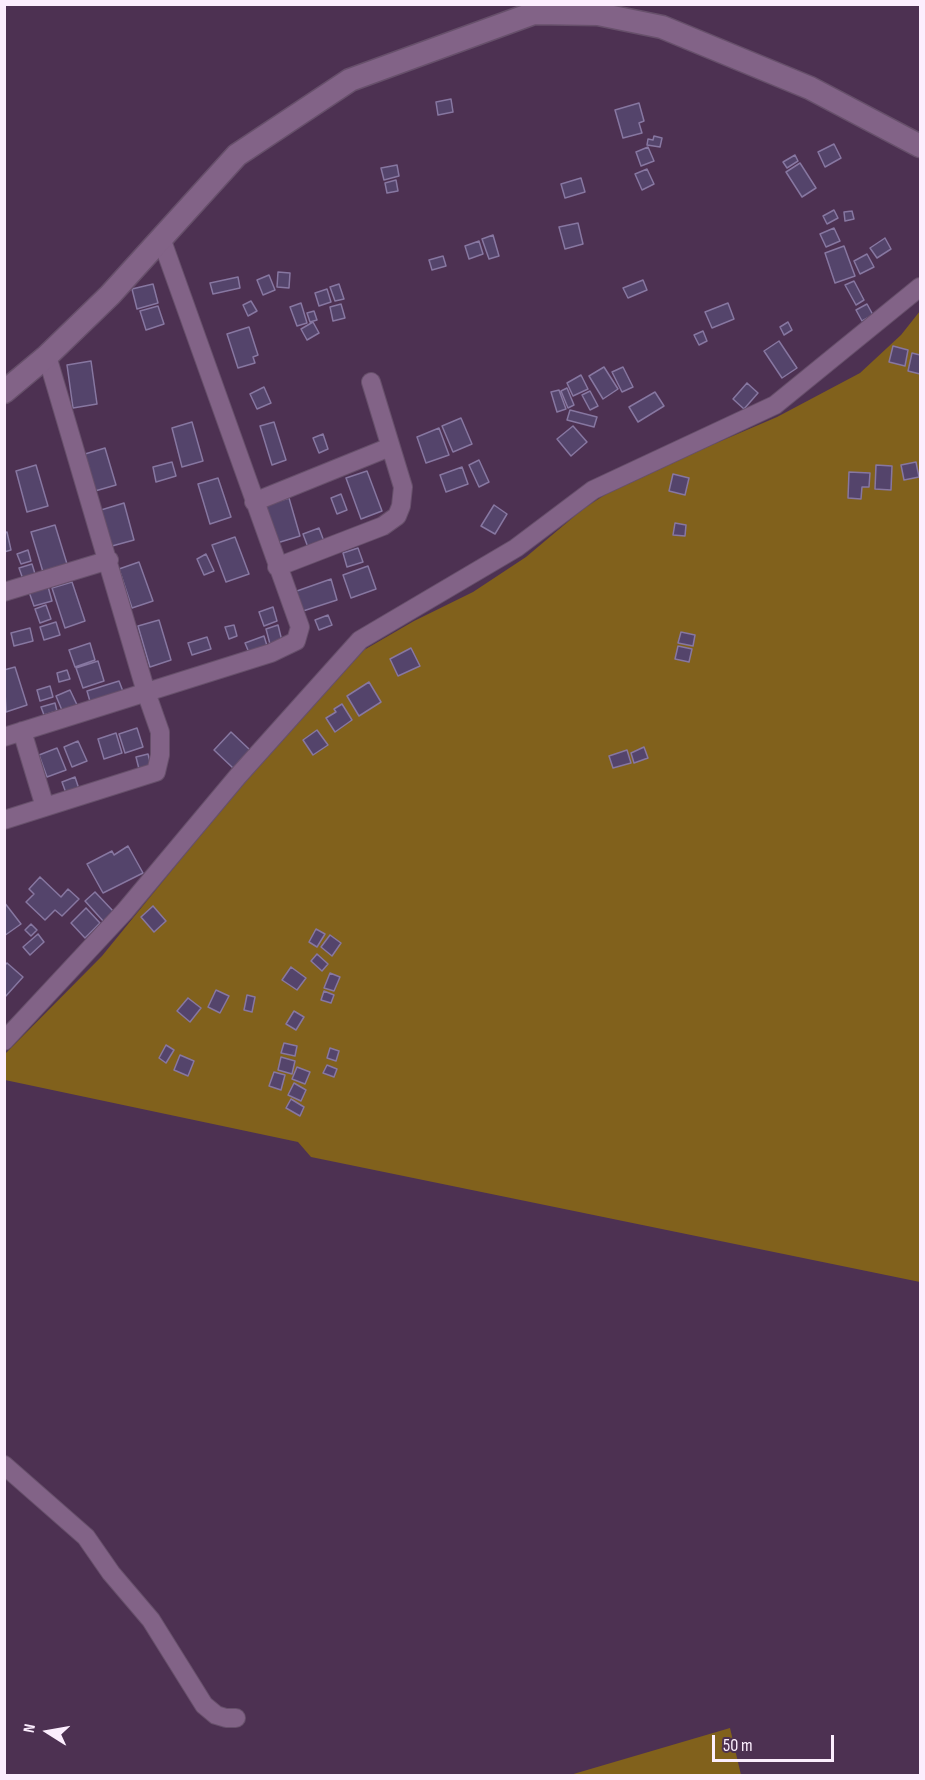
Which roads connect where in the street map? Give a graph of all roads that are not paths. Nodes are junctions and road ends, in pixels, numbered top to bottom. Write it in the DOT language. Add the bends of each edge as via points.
graph roads {
  1 [pos="921,146"];
  2 [pos="161,238"];
  3 [pos="921,288"];
  4 [pos="47,356"];
  5 [pos="371,382"];
  6 [pos="4,392"];
  7 [pos="390,447"];
  8 [pos="254,502"];
  9 [pos="109,560"];
  10 [pos="277,567"];
  11 [pos="4,592"];
  12 [pos="146,692"];
  13 [pos="13,734"];
  14 [pos="45,807"];
  15 [pos="4,820"];
  16 [pos="4,1041"];
  17 [pos="4,1465"];
  18 [pos="236,1718"];
  1 -- 2 [label="street" via="810,88 662,27 598,14 534,13 350,80 237,155"];
  2 -- 4 [label="street"];
  2 -- 8 [label="street"];
  3 -- 16 [label="street" via="775,405 593,490 516,548 360,640 238,776 125,911"];
  4 -- 6 [label="street"];
  4 -- 9 [label="street"];
  5 -- 7 [label="street"];
  7 -- 8 [label="street"];
  7 -- 10 [label="street" via="403,487 397,516"];
  8 -- 10 [label="street"];
  9 -- 11 [label="street"];
  9 -- 12 [label="street"];
  10 -- 12 [label="street" via="300,627 296,641 271,653"];
  12 -- 13 [label="street"];
  12 -- 14 [label="street" via="160,732 156,772"];
  13 -- 14 [label="street"];
  14 -- 15 [label="street"];
  17 -- 18 [label="street" via="86,1537 151,1620 204,1705 216,1714"];
}
